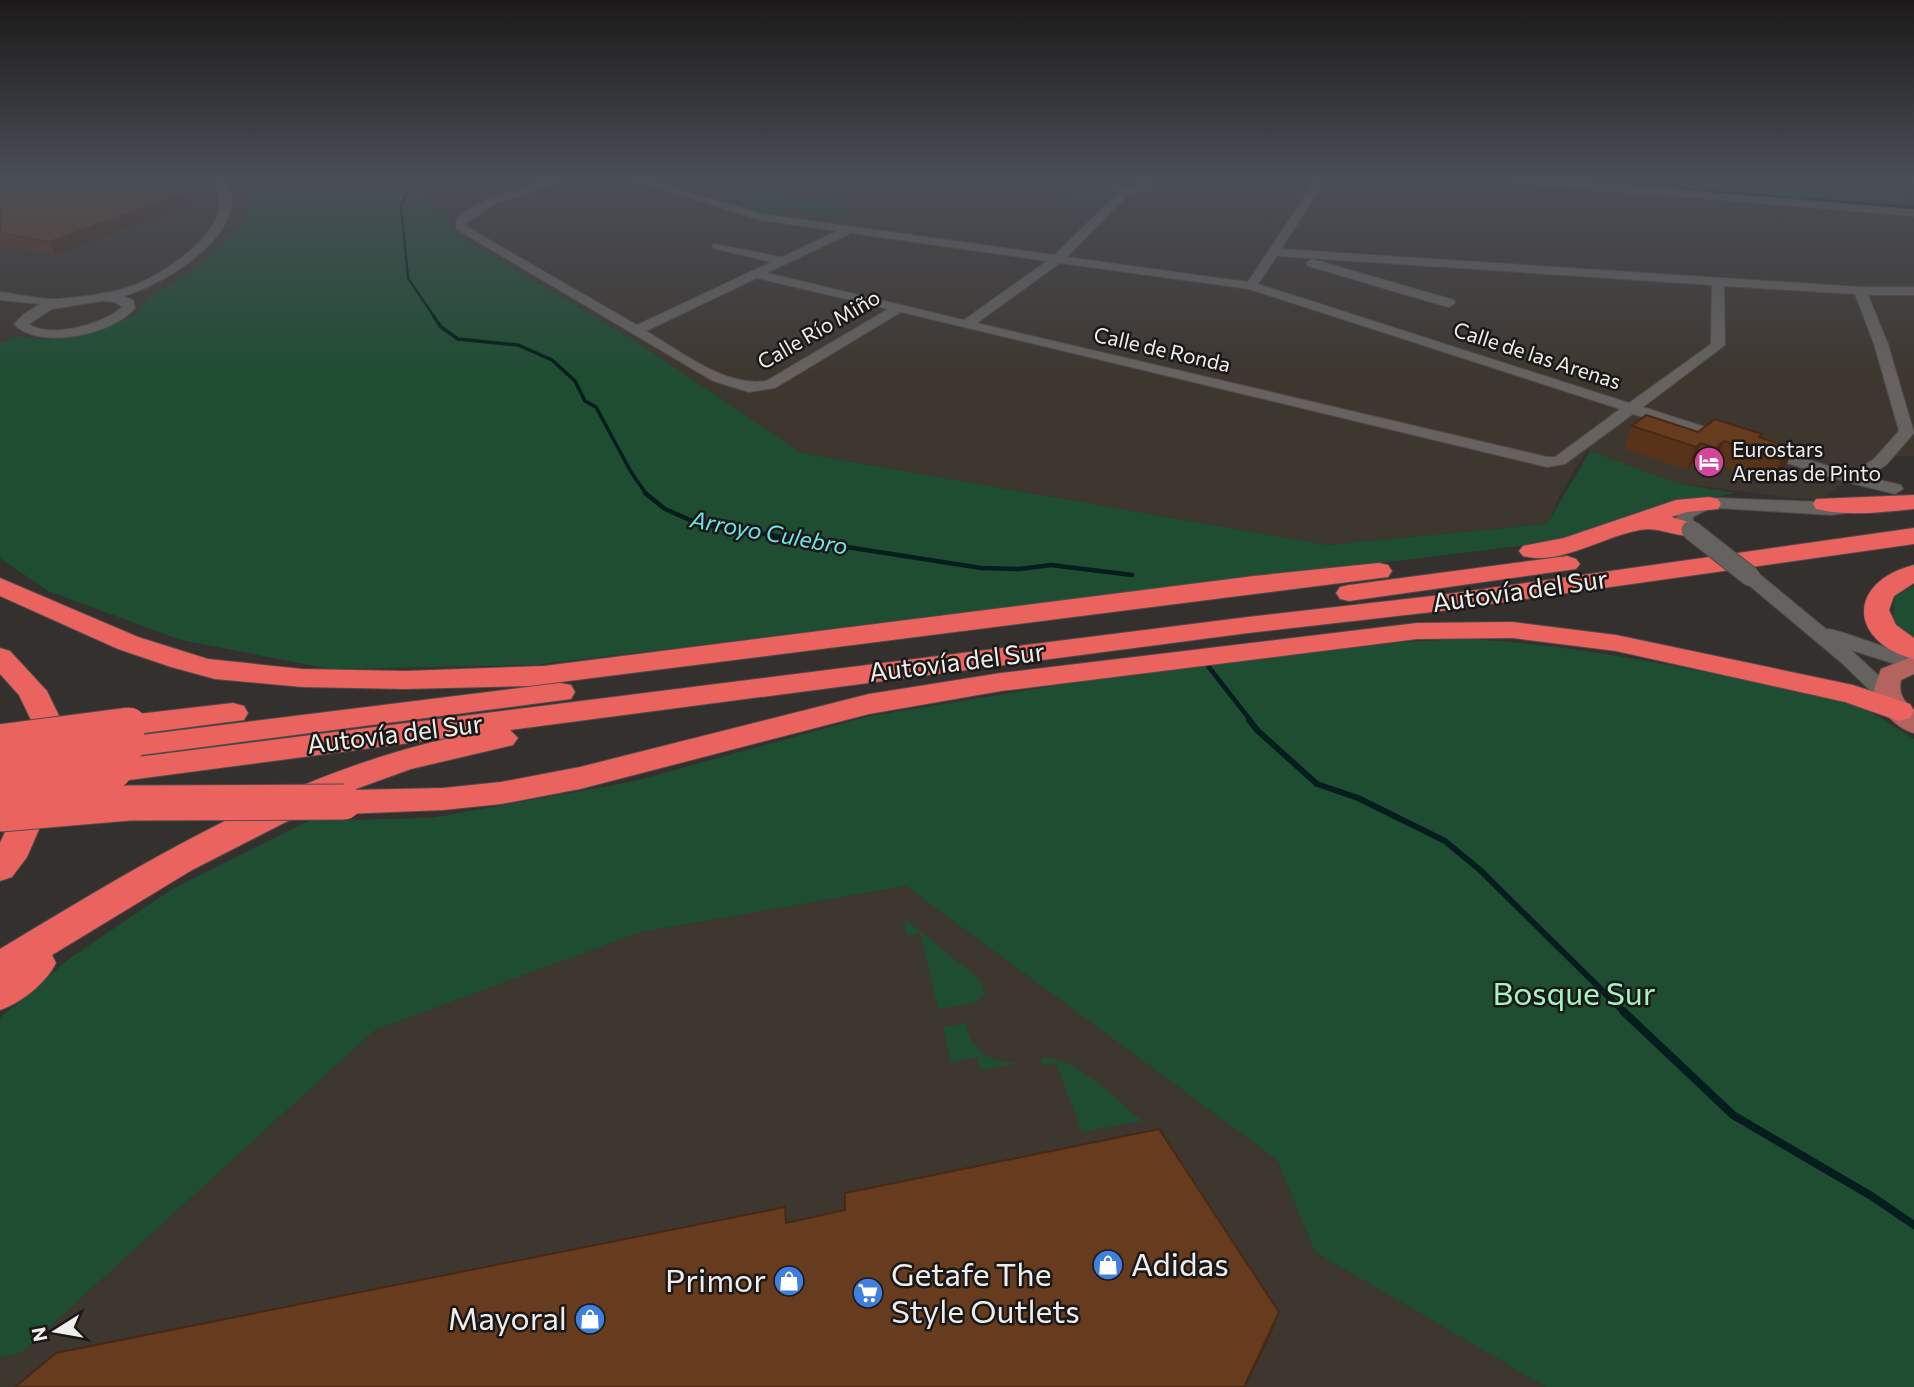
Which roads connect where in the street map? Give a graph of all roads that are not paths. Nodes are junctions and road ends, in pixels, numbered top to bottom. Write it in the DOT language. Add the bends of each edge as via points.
graph roads {
  1 [pos="202,245"];
  2 [pos="210,245"];
  3 [pos="489,245"];
  4 [pos="817,245"];
  5 [pos="959,245"];
  6 [pos="1069,245"];
  7 [pos="1277,245"];
  8 [pos="718,246"];
  9 [pos="1272,252"];
  10 [pos="1059,258"];
  11 [pos="783,261"];
  12 [pos="756,274"];
  13 [pos="1718,281"];
  14 [pos="1251,286"];
  15 [pos="1860,291"];
  16 [pos="1914,291"];
  17 [pos="102,297"];
  18 [pos="0,299"];
  19 [pos="61,302"];
  20 [pos="1449,303"];
  21 [pos="128,306"];
  22 [pos="898,309"];
  23 [pos="28,315"];
  24 [pos="965,325"];
  25 [pos="637,330"];
  26 [pos="1634,409"];
  27 [pos="1811,465"];
  28 [pos="1853,480"];
  29 [pos="1830,493"];
  30 [pos="1908,495"];
  31 [pos="1709,504"];
  32 [pos="1763,504"];
  33 [pos="1857,506"];
  34 [pos="1914,518"];
  35 [pos="1639,522"];
  36 [pos="1692,530"];
  37 [pos="1914,536"];
  38 [pos="1587,561"];
  39 [pos="1914,573"];
  40 [pos="0,586"];
  41 [pos="1216,590"];
  42 [pos="1796,613"];
  43 [pos="1248,625"];
  44 [pos="1914,650"];
  45 [pos="0,657"];
  46 [pos="1914,664"];
  47 [pos="544,675"];
  48 [pos="1900,710"];
  49 [pos="0,742"];
  50 [pos="123,747"];
  51 [pos="0,764"];
  52 [pos="0,787"];
  53 [pos="0,814"];
  54 [pos="0,868"];
  55 [pos="122,896"];
  56 [pos="0,968"];
  57 [pos="0,994"];
  1 -- 17 [label="street" via="143,286"];
  2 -- 21 [label="street"];
  3 -- 25 [label="street"];
  4 -- 11 [label="street"];
  5 -- 10 [label="street, Calle de las Arenas"];
  6 -- 10 [label="street"];
  7 -- 9 [label="street"];
  8 -- 11 [label="street"];
  9 -- 13 [label="street"];
  9 -- 14 [label="street"];
  9 -- 20 [label="street"];
  10 -- 14 [label="street, Calle de las Arenas"];
  10 -- 24 [label="street"];
  11 -- 12 [label="street"];
  12 -- 22 [label="street, Calle de Ronda"];
  12 -- 25 [label="street"];
  13 -- 15 [label="street"];
  13 -- 26 [label="street" via="1718,345"];
  14 -- 26 [label="street, Calle de las Arenas"];
  15 -- 16 [label="street"];
  15 -- 28 [label="street" via="1907,432 1880,462"];
  17 -- 19 [label="street"];
  17 -- 21 [label="street" via="117,298"];
  18 -- 19 [label="street"];
  18 -- 23 [label="street"];
  19 -- 23 [label="street"];
  21 -- 23 [label="street" via="125,314 114,320 60,333 27,331 21,324"];
  22 -- 24 [label="street, Calle de Ronda"];
  22 -- 25 [label="street, Calle Río Miño" via="760,388 718,378"];
  24 -- 26 [label="street, Calle de Ronda" via="1547,462 1559,461"];
  26 -- 27 [label="street, Calle de las Arenas"];
  27 -- 28 [label="street, Calle de las Arenas"];
  27 -- 29 [label="street"];
  28 -- 29 [label="street"];
  28 -- 30 [label="street"];
  28 -- 33 [label="street" via="1867,494"];
  29 -- 32 [label="street"];
  29 -- 33 [label="highway"];
  30 -- 33 [label="highway"];
  31 -- 32 [label="street"];
  31 -- 35 [label="highway" via="1663,510"];
  31 -- 36 [label="street" via="1685,515 1684,522"];
  32 -- 33 [label="street" via="1823,510"];
  34 -- 38 [label="highway, Autovía del Sur"];
  35 -- 36 [label="highway"];
  35 -- 41 [label="highway" via="1541,550"];
  36 -- 42 [label="street, bridge"];
  37 -- 43 [label="highway, Autovía del Sur" via="1441,603"];
  38 -- 41 [label="highway" via="1529,562"];
  38 -- 50 [label="highway, Autovía del Sur"];
  39 -- 44 [label="highway" via="1884,590 1875,610 1889,635"];
  40 -- 47 [label="highway" via="101,632 210,669 294,678 395,681"];
  41 -- 47 [label="highway"];
  42 -- 46 [label="street" via="1841,639"];
  42 -- 48 [label="street"];
  43 -- 50 [label="highway, Autovía del Sur"];
  43 -- 55 [label="highway" via="1199,640 536,731 451,748 368,771 287,807 174,863"];
  45 -- 54 [label="highway" via="32,691 46,720 48,772 15,848"];
  46 -- 48 [label="main road" via="1886,681"];
  47 -- 50 [label="highway"];
  48 -- 53 [label="highway, bridge" via="1853,694 1616,643 1514,630 1417,631 1001,682 869,704 580,778 501,793 344,802 131,802"];
  49 -- 50 [label="highway, bridge"];
  50 -- 51 [label="highway, Autovía del Sur, bridge"];
  50 -- 52 [label="highway, Autovía del Sur, bridge"];
  55 -- 56 [label="highway"];
  55 -- 57 [label="highway"];
}
